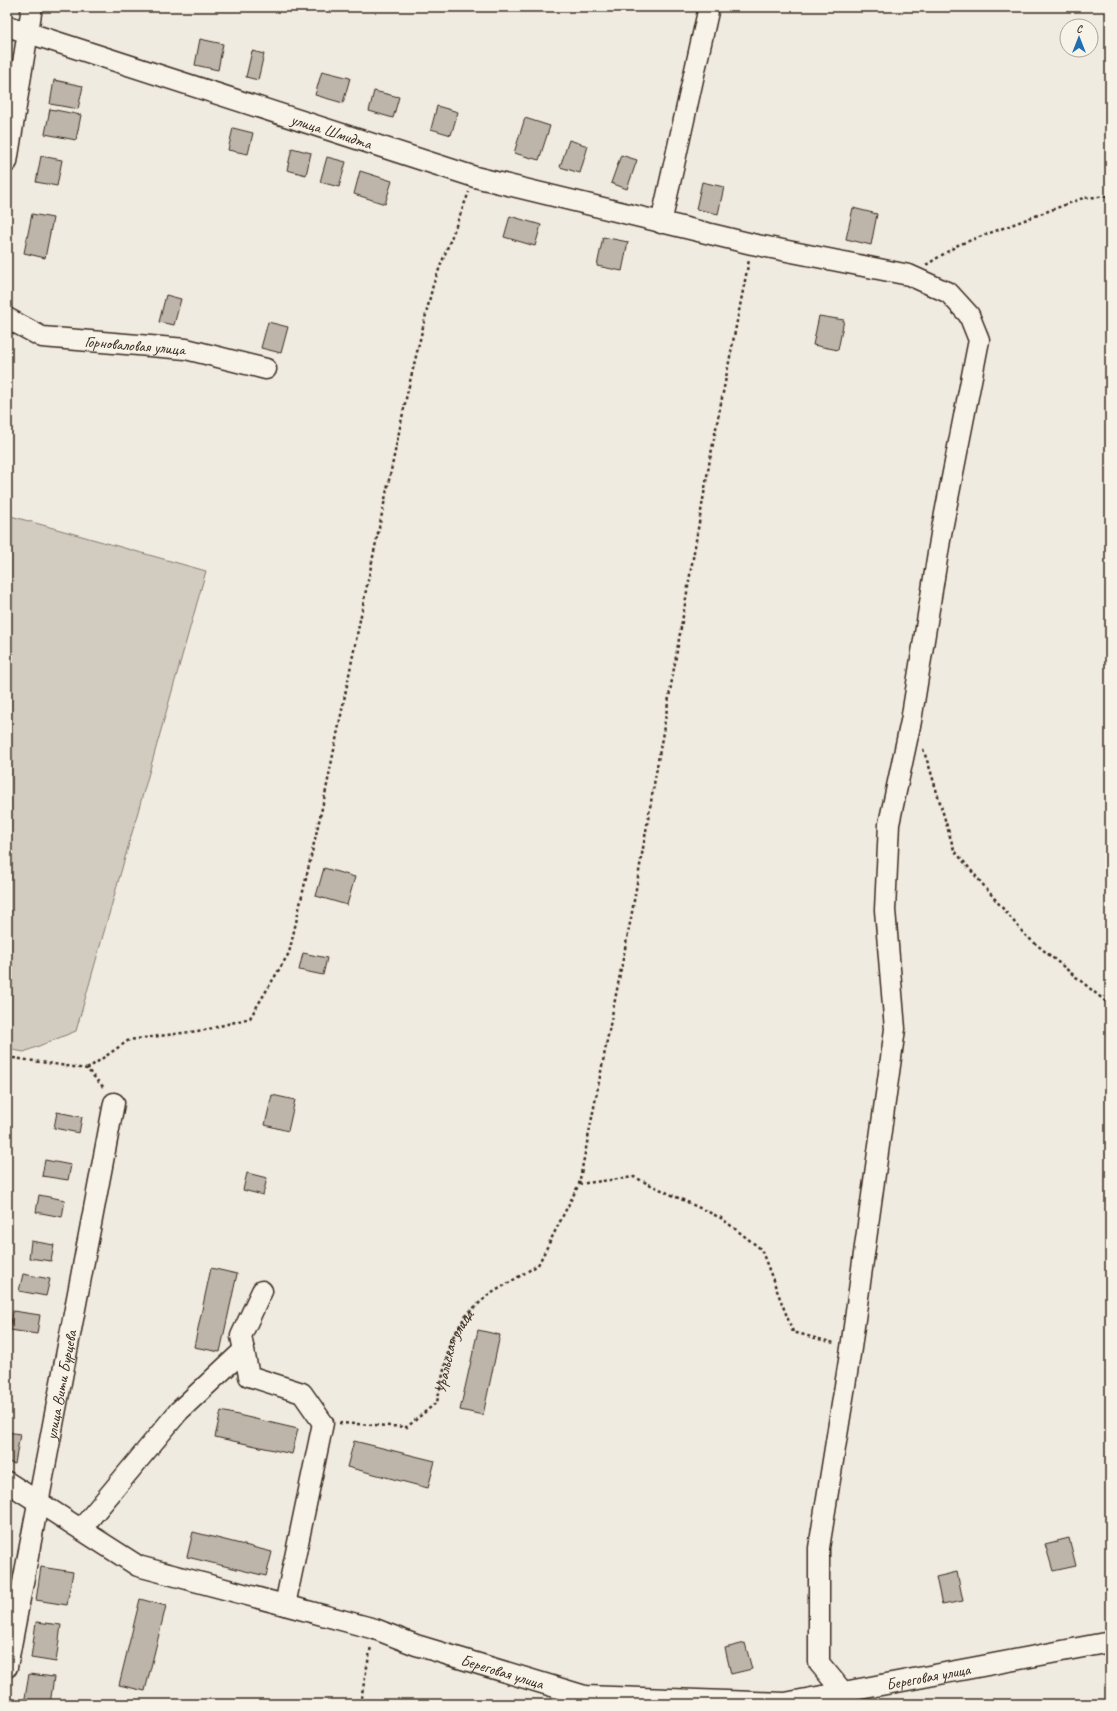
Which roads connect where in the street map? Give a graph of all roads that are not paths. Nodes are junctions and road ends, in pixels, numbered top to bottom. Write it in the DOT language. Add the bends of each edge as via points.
graph roads {
  1 [pos="32,7"];
  2 [pos="709,7"];
  3 [pos="7,26"];
  4 [pos="27,32"];
  5 [pos="7,162"];
  6 [pos="661,223"];
  7 [pos="7,318"];
  8 [pos="266,369"];
  9 [pos="114,1103"];
  10 [pos="262,1291"];
  11 [pos="244,1350"];
  12 [pos="7,1482"];
  13 [pos="39,1502"];
  14 [pos="82,1529"];
  15 [pos="285,1605"];
  16 [pos="1110,1642"];
  17 [pos="7,1667"];
  18 [pos="843,1692"];
  1 -- 4 [label="street"];
  2 -- 6 [label="street"];
  3 -- 4 [label="street, улица Шмидта"];
  4 -- 5 [label="street"];
  4 -- 6 [label="street, улица Шмидта" via="475,177"];
  6 -- 18 [label="street, улица Шмидта" via="908,275 949,293 968,315 979,340 941,534 911,720 890,824 885,910 895,1028 851,1348 819,1548 819,1663"];
  7 -- 8 [label="street, Горноваловая улица" via="42,337 186,349"];
  9 -- 13 [label="street, улица Вити Бурцева"];
  10 -- 11 [label="street" via="241,1336"];
  11 -- 14 [label="street" via="178,1411"];
  11 -- 15 [label="street" via="249,1376 302,1394 323,1423"];
  12 -- 13 [label="street, Береговая улица"];
  13 -- 14 [label="street, Береговая улица"];
  13 -- 17 [label="street, улица Вити Бурцева"];
  14 -- 15 [label="street, Береговая улица" via="138,1566"];
  15 -- 18 [label="street, Береговая улица" via="375,1629 416,1645 585,1696 785,1702"];
  16 -- 18 [label="street, Береговая улица"];
}
